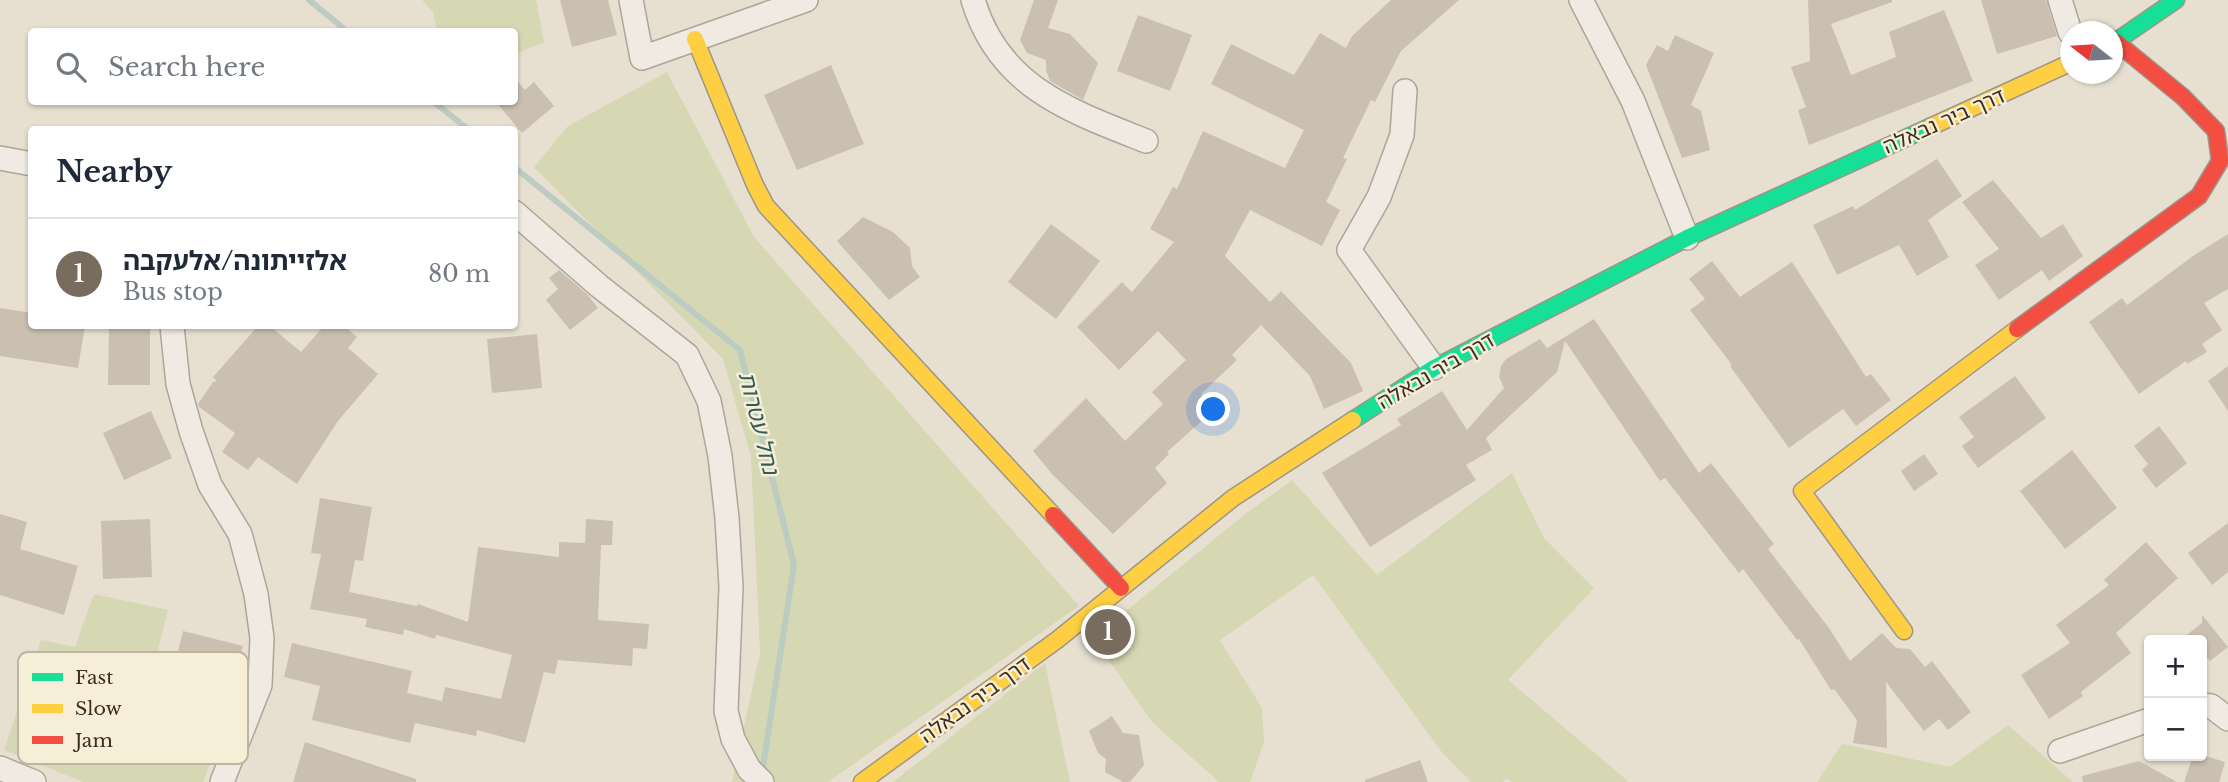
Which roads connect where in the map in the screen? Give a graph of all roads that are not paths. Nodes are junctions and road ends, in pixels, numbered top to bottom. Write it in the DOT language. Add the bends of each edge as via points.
graph roads {
  1 [pos="631,0"];
  2 [pos="806,0"];
  3 [pos="973,0"];
  4 [pos="1581,0"];
  5 [pos="2060,0"];
  6 [pos="2176,0"];
  7 [pos="2067,21"];
  8 [pos="2123,37"];
  9 [pos="695,39"];
  10 [pos="2123,50"];
  11 [pos="2060,68"];
  12 [pos="1405,91"];
  13 [pos="1146,141"];
  14 [pos="0,158"];
  15 [pos="28,163"];
  16 [pos="518,216"];
  17 [pos="1687,238"];
  18 [pos="172,329"];
  19 [pos="1434,368"];
  20 [pos="1121,589"];
  21 [pos="1904,631"];
  22 [pos="2207,706"];
  23 [pos="248,716"];
  24 [pos="2228,719"];
  25 [pos="2144,722"];
  26 [pos="2060,751"];
  27 [pos="229,764"];
  28 [pos="0,768"];
  29 [pos="34,782"];
  30 [pos="222,782"];
  31 [pos="762,782"];
  32 [pos="862,782"];
  1 -- 9 [label="street" via="642,58"];
  2 -- 9 [label="street"];
  3 -- 13 [label="street" via="1001,57 1034,89 1079,115"];
  4 -- 17 [label="street" via="1633,101"];
  5 -- 7 [label="street"];
  6 -- 8 [label="street"];
  9 -- 20 [label="street" via="766,205"];
  10 -- 21 [label="street" via="2183,97 2216,131 2220,161 2199,196 1802,491"];
  11 -- 17 [label="street, דרך ביר נבאלה"];
  12 -- 19 [label="street" via="1402,135 1380,197 1349,250"];
  14 -- 15 [label="street"];
  16 -- 31 [label="street" via="687,355 709,401 720,456 731,587 726,711 733,739 749,769"];
  17 -- 19 [label="street, דרך ביר נבאלה"];
  18 -- 23 [label="street" via="187,419 210,485 240,534 256,594 262,638 260,685"];
  19 -- 20 [label="street, דרך ביר נבאלה" via="1233,498"];
  20 -- 32 [label="street, דרך ביר נבאלה"];
  22 -- 24 [label="street"];
  25 -- 26 [label="street"];
  27 -- 30 [label="street"];
  28 -- 29 [label="street"];
}
